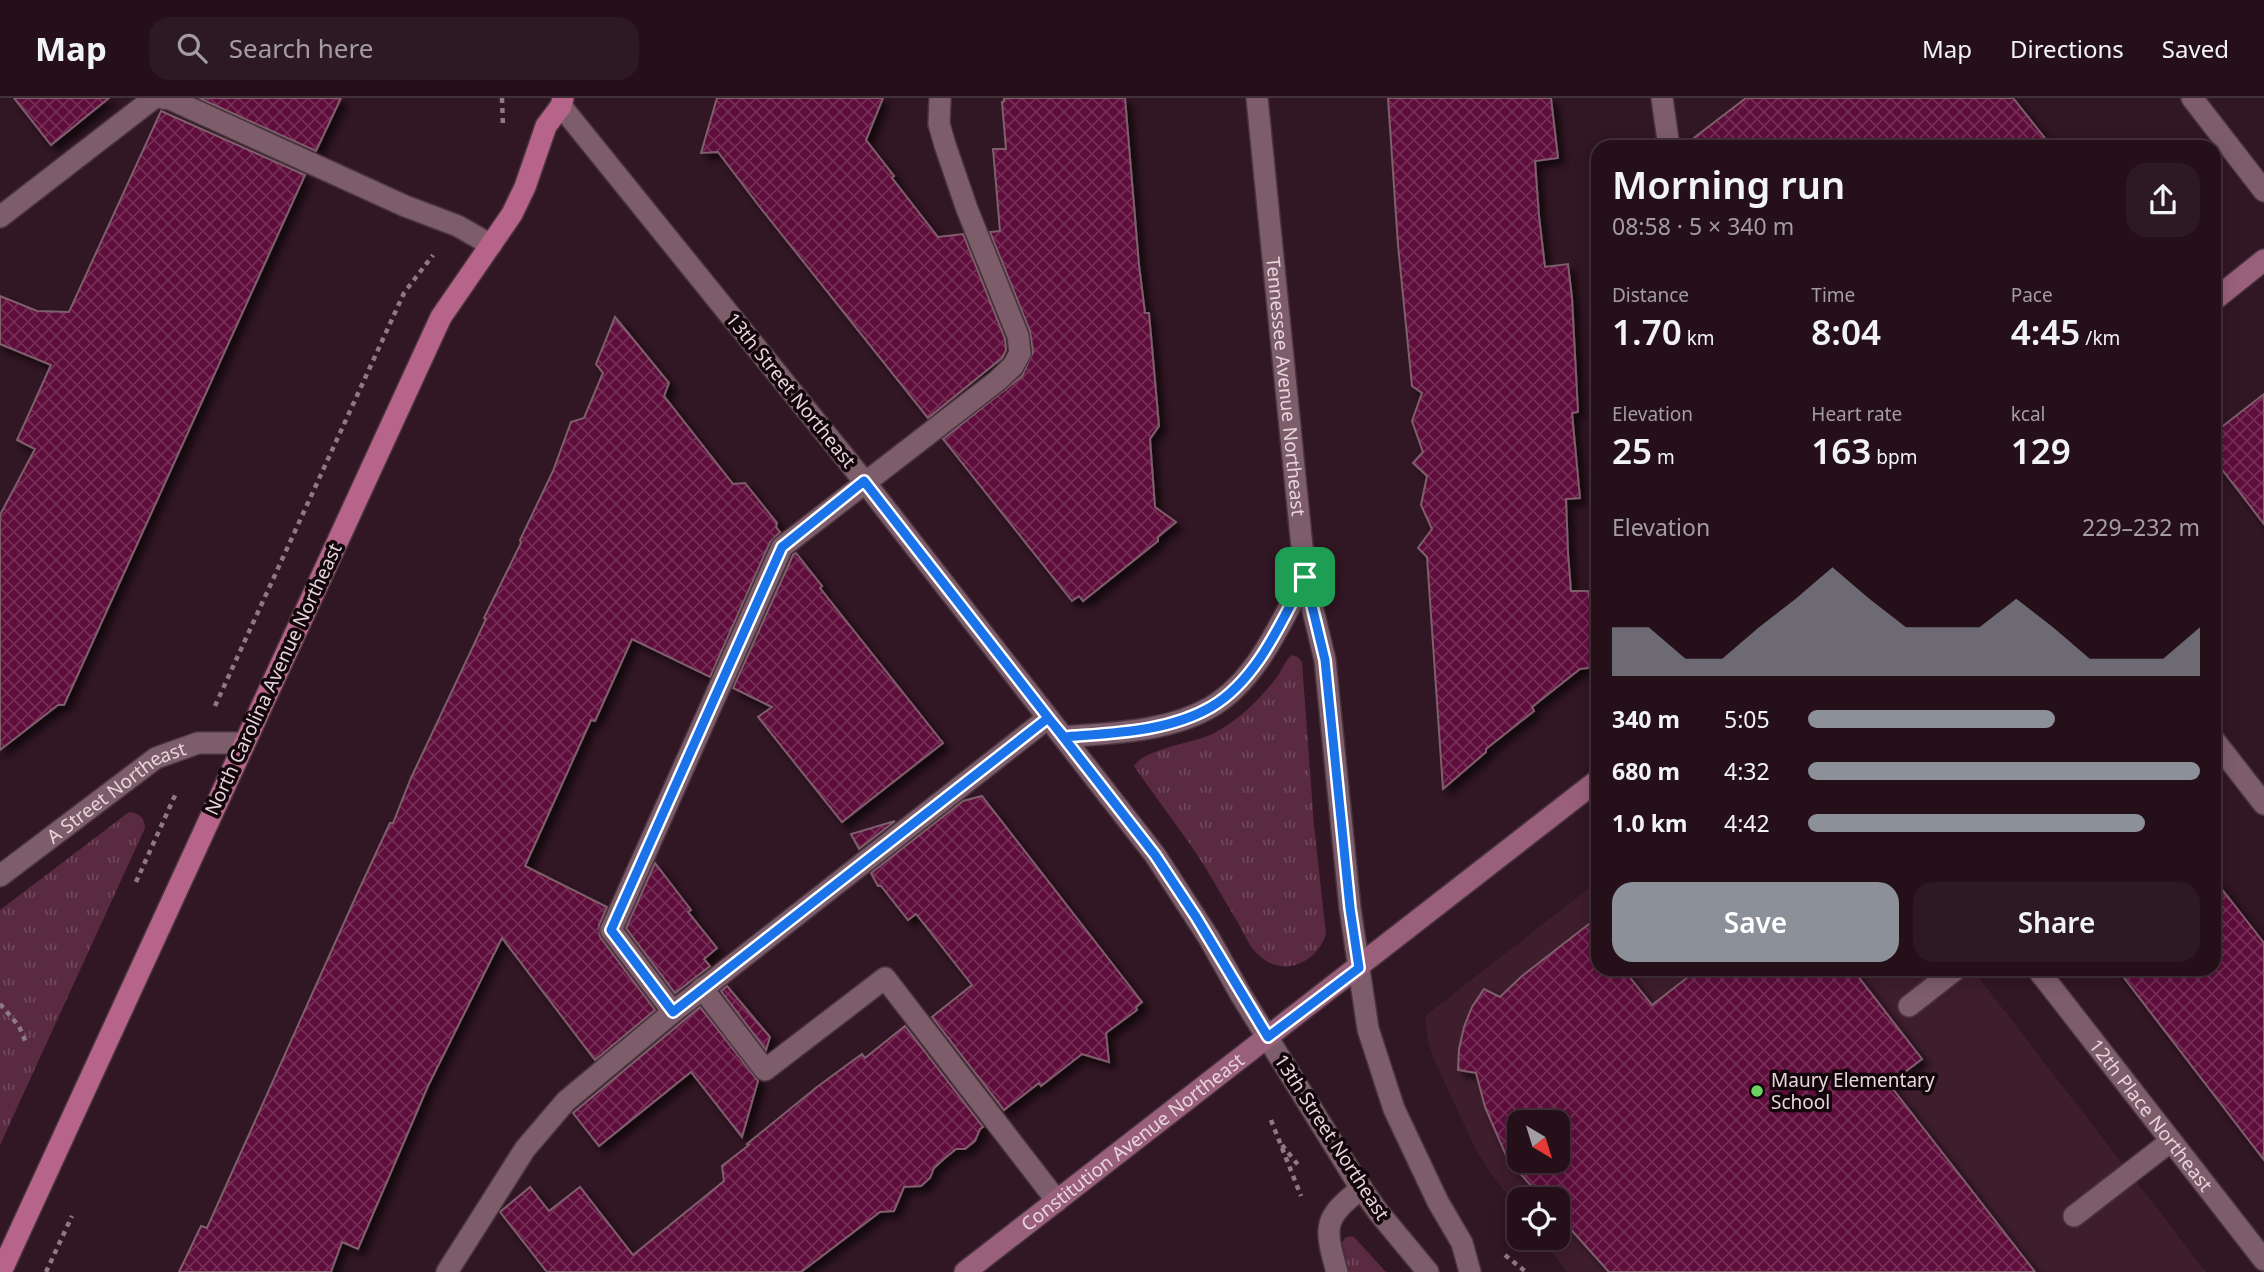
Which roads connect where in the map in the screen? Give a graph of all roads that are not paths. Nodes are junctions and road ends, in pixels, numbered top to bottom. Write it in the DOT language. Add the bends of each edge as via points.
graph roads {
  1 [pos="153,98"];
  2 [pos="162,98"];
  3 [pos="940,98"];
  4 [pos="1257,98"];
  5 [pos="1662,98"];
  6 [pos="2192,98"];
  7 [pos="559,101"];
  8 [pos="1668,140"];
  9 [pos="2264,191"];
  10 [pos="0,217"];
  11 [pos="491,245"];
  12 [pos="2264,260"];
  13 [pos="2221,294"];
  14 [pos="864,481"];
  15 [pos="1305,577"];
  16 [pos="1048,718"];
  17 [pos="1064,737"];
  18 [pos="244,743"];
  19 [pos="2221,749"];
  20 [pos="1591,786"];
  21 [pos="2264,804"];
  22 [pos="0,876"];
  23 [pos="1359,968"];
  24 [pos="1947,976"];
  25 [pos="2043,976"];
  26 [pos="702,988"];
  27 [pos="1909,1006"];
  28 [pos="673,1012"];
  29 [pos="1268,1037"];
  30 [pos="2171,1141"];
  31 [pos="1362,1188"];
  32 [pos="1056,1201"];
  33 [pos="2074,1216"];
  34 [pos="2264,1260"];
  35 [pos="1,1272"];
  36 [pos="447,1272"];
  37 [pos="965,1272"];
  38 [pos="1337,1272"];
  39 [pos="1428,1272"];
  40 [pos="1471,1272"];
  1 -- 10 [label="street"];
  2 -- 11 [label="street" via="458,226"];
  3 -- 14 [label="street" via="944,145 1018,336 1020,354 997,380"];
  4 -- 15 [label="street, Tennessee Avenue Northeast"];
  5 -- 8 [label="street"];
  6 -- 9 [label="street"];
  7 -- 11 [label="main road, North Carolina Avenue Northeast" via="525,187"];
  7 -- 14 [label="street, 13th Street Northeast"];
  11 -- 18 [label="main road, North Carolina Avenue Northeast" via="441,317"];
  12 -- 13 [label="main road"];
  14 -- 16 [label="street, 13th Street Northeast"];
  14 -- 28 [label="street" via="782,547 611,930"];
  15 -- 17 [label="street" via="1256,662 1211,706 1170,723"];
  15 -- 23 [label="street, Tennessee Avenue Northeast" via="1325,660"];
  16 -- 17 [label="street, 13th Street Northeast"];
  16 -- 26 [label="street"];
  17 -- 29 [label="street, 13th Street Northeast" via="1177,886"];
  18 -- 22 [label="street, A Street Northeast" via="198,743 156,758"];
  18 -- 35 [label="main road, North Carolina Avenue Northeast"];
  19 -- 21 [label="street"];
  20 -- 23 [label="main road, Constitution Avenue Northeast"];
  23 -- 29 [label="main road, Constitution Avenue Northeast"];
  23 -- 40 [label="street" via="1368,1029 1383,1080 1416,1157 1462,1243"];
  24 -- 27 [label="street"];
  25 -- 30 [label="street, 12th Place Northeast"];
  26 -- 28 [label="street"];
  26 -- 32 [label="street" via="765,1070 885,978"];
  28 -- 36 [label="street" via="551,1115"];
  29 -- 31 [label="street, 13th Street Northeast"];
  29 -- 32 [label="main road, Constitution Avenue Northeast"];
  30 -- 33 [label="street"];
  30 -- 34 [label="street, 12th Place Northeast"];
  31 -- 38 [label="street" via="1336,1210 1327,1229"];
  31 -- 39 [label="street, 13th Street Northeast"];
  32 -- 37 [label="main road, Constitution Avenue Northeast"];
}
